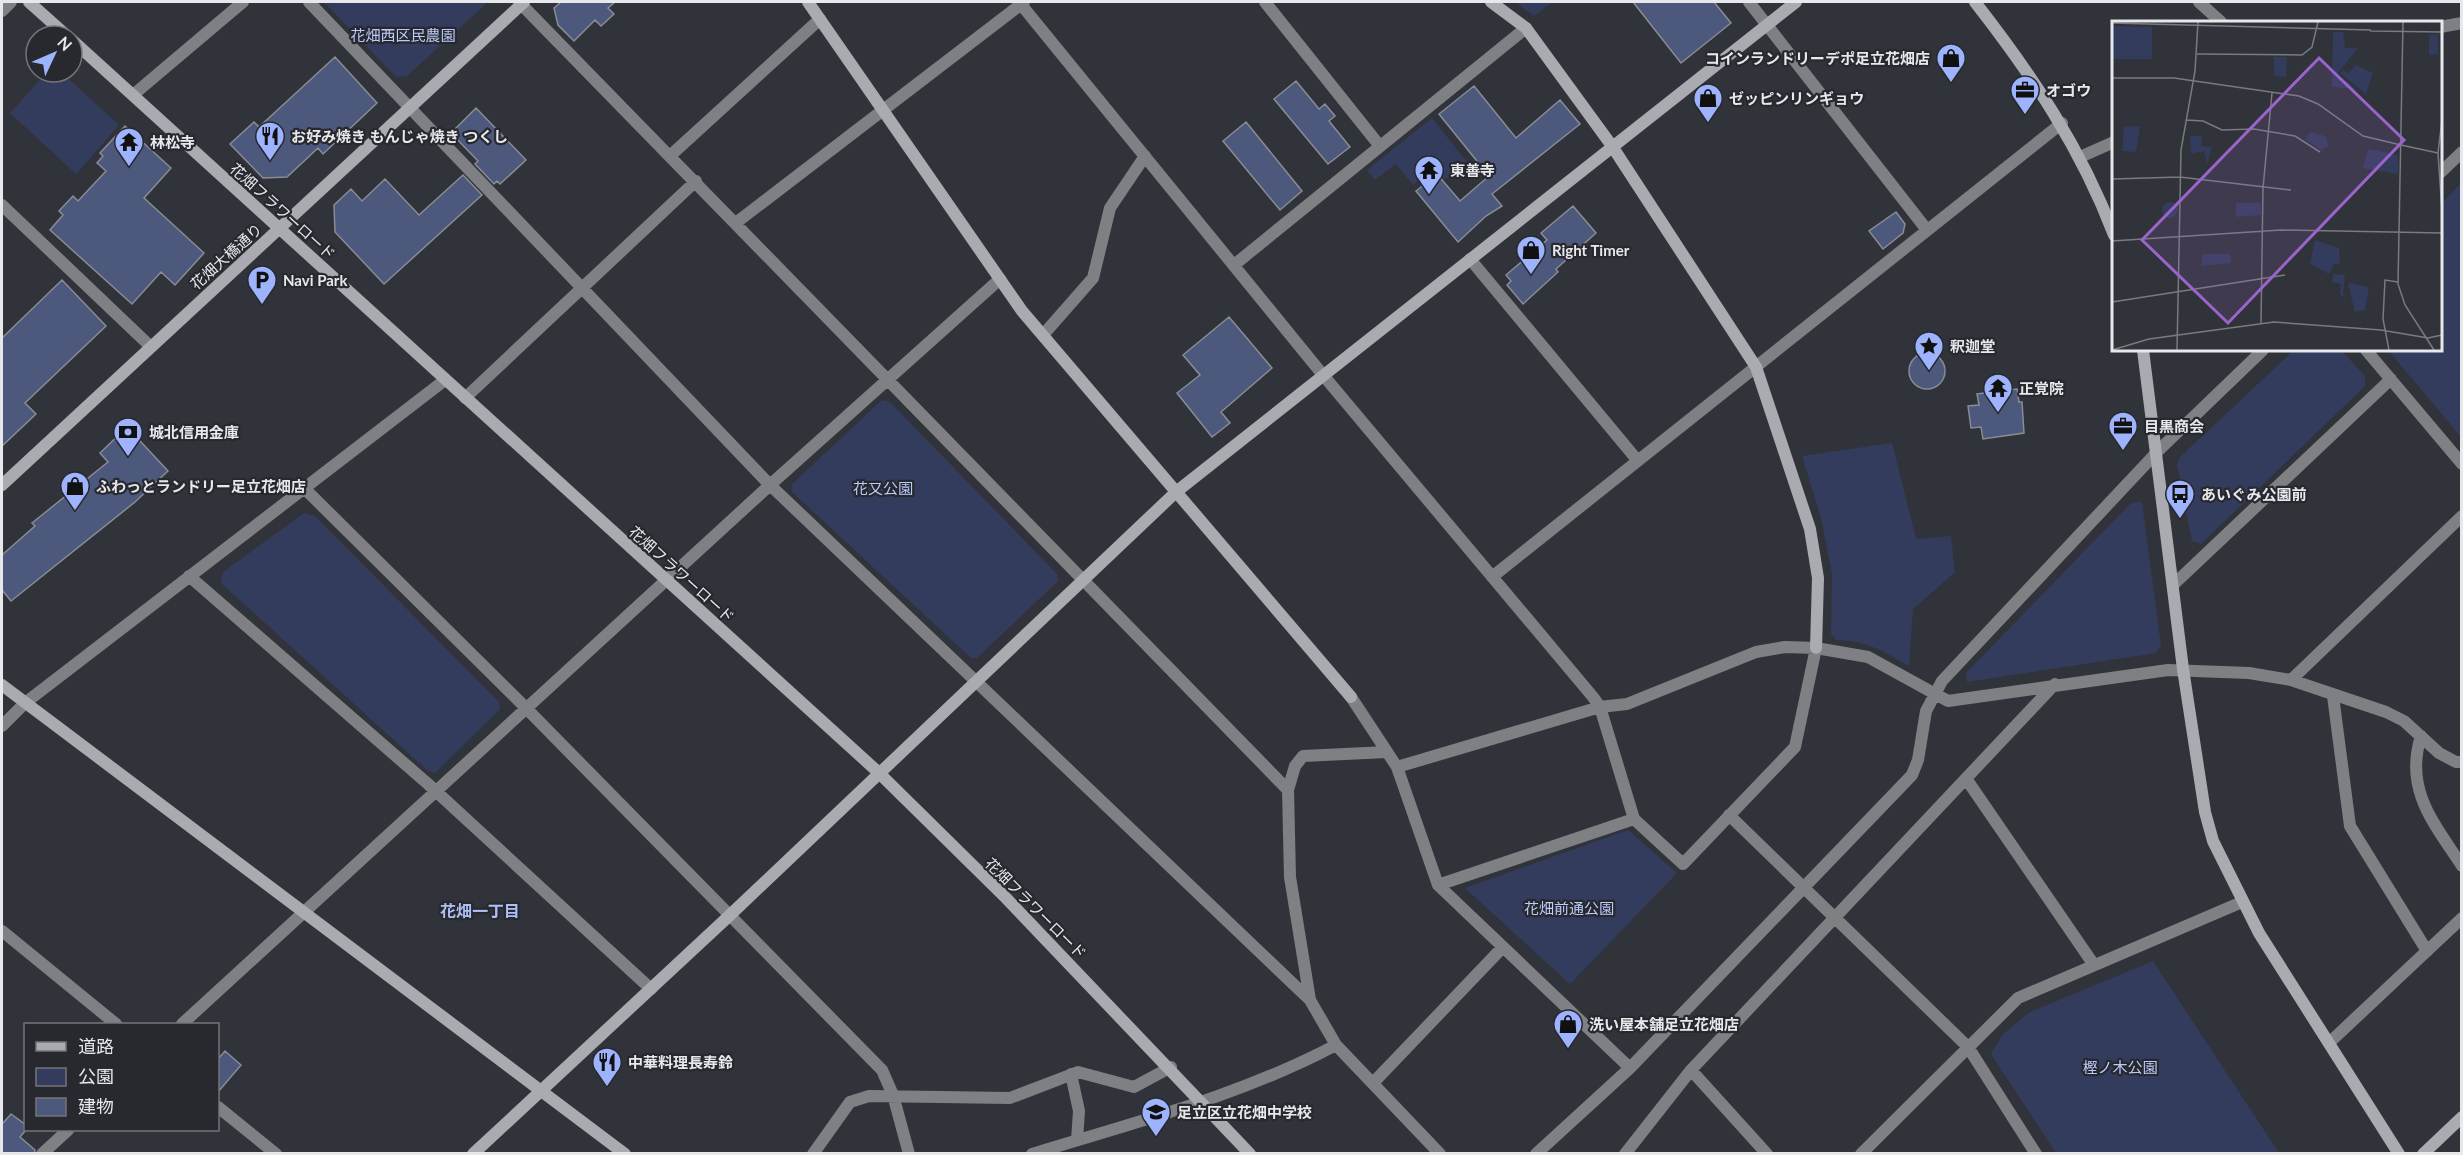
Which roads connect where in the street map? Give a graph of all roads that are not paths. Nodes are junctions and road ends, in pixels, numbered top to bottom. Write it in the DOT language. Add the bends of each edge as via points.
graph roads {
  1 [pos="11,2"];
  2 [pos="29,2"];
  3 [pos="243,2"];
  4 [pos="309,2"];
  5 [pos="522,2"];
  6 [pos="808,2"];
  7 [pos="1021,2"];
  8 [pos="1265,2"];
  9 [pos="1491,2"];
  10 [pos="1749,2"];
  11 [pos="1796,2"];
  12 [pos="1975,2"];
  13 [pos="2199,2"];
  14 [pos="2,11"];
  15 [pos="820,20"];
  16 [pos="2220,21"];
  17 [pos="2462,23"];
  18 [pos="54,24"];
  19 [pos="1767,24"];
  20 [pos="2442,27"];
  21 [pos="1526,28"];
  22 [pos="84,51"];
  23 [pos="133,95"];
  24 [pos="410,107"];
  25 [pos="882,109"];
  26 [pos="2062,123"];
  27 [pos="2112,143"];
  28 [pos="1379,144"];
  29 [pos="1612,146"];
  30 [pos="2462,152"];
  31 [pos="671,155"];
  32 [pos="1145,156"];
  33 [pos="2080,157"];
  34 [pos="2442,172"];
  35 [pos="696,181"];
  36 [pos="2,208"];
  37 [pos="737,222"];
  38 [pos="280,228"];
  39 [pos="1927,230"];
  40 [pos="2112,230"];
  41 [pos="1470,259"];
  42 [pos="1234,265"];
  43 [pos="1000,279"];
  44 [pos="583,288"];
  45 [pos="1043,335"];
  46 [pos="150,346"];
  47 [pos="2143,351"];
  48 [pos="2262,351"];
  49 [pos="2367,351"];
  50 [pos="1756,367"];
  51 [pos="1323,375"];
  52 [pos="886,379"];
  53 [pos="2391,379"];
  54 [pos="445,380"];
  55 [pos="465,398"];
  56 [pos="2158,451"];
  57 [pos="1638,461"];
  58 [pos="2462,464"];
  59 [pos="2,485"];
  60 [pos="770,485"];
  61 [pos="303,488"];
  62 [pos="1176,492"];
  63 [pos="2462,516"];
  64 [pos="189,576"];
  65 [pos="1492,577"];
  66 [pos="1083,579"];
  67 [pos="667,581"];
  68 [pos="2173,585"];
  69 [pos="1816,648"];
  70 [pos="2183,669"];
  71 [pos="2291,680"];
  72 [pos="975,681"];
  73 [pos="2055,684"];
  74 [pos="2,686"];
  75 [pos="1935,694"];
  76 [pos="2333,696"];
  77 [pos="25,703"];
  78 [pos="1600,707"];
  79 [pos="526,709"];
  80 [pos="2,726"];
  81 [pos="2421,736"];
  82 [pos="1387,752"];
  83 [pos="2462,762"];
  84 [pos="1397,767"];
  85 [pos="878,772"];
  86 [pos="1967,780"];
  87 [pos="1288,790"];
  88 [pos="436,791"];
  89 [pos="1729,815"];
  90 [pos="1634,819"];
  91 [pos="2462,866"];
  92 [pos="1438,885"];
  93 [pos="1802,889"];
  94 [pos="2242,902"];
  95 [pos="303,913"];
  96 [pos="729,916"];
  97 [pos="2462,918"];
  98 [pos="1833,920"];
  99 [pos="2,931"];
  100 [pos="1503,947"];
  101 [pos="2427,951"];
  102 [pos="2094,965"];
  103 [pos="651,989"];
  104 [pos="1310,1000"];
  105 [pos="115,1023"];
  106 [pos="183,1023"];
  107 [pos="2330,1042"];
  108 [pos="1336,1045"];
  109 [pos="1968,1047"];
  110 [pos="1171,1067"];
  111 [pos="1630,1068"];
  112 [pos="1691,1070"];
  113 [pos="1071,1074"];
  114 [pos="1373,1083"];
  115 [pos="540,1090"];
  116 [pos="893,1095"];
  117 [pos="1203,1102"];
  118 [pos="219,1108"];
  119 [pos="2462,1117"];
  120 [pos="67,1131"];
  121 [pos="1077,1140"];
  122 [pos="42,1154"];
  123 [pos="276,1154"];
  124 [pos="473,1154"];
  125 [pos="625,1154"];
  126 [pos="813,1154"];
  127 [pos="909,1154"];
  128 [pos="1032,1154"];
  129 [pos="1250,1154"];
  130 [pos="1440,1154"];
  131 [pos="1536,1154"];
  132 [pos="1625,1154"];
  133 [pos="1767,1154"];
  134 [pos="1861,1154"];
  135 [pos="2036,1154"];
  136 [pos="2399,1154"];
  137 [pos="2423,1154"];
  1 -- 14 [label="street"];
  2 -- 18 [label="street"];
  3 -- 23 [label="street"];
  4 -- 24 [label="street"];
  5 -- 24 [label="street, 花畑大橋通り"];
  5 -- 31 [label="street"];
  6 -- 15 [label="street"];
  7 -- 25 [label="street"];
  7 -- 32 [label="street"];
  8 -- 28 [label="street"];
  9 -- 21 [label="street"];
  10 -- 19 [label="street"];
  11 -- 19 [label="street"];
  12 -- 26 [label="street"];
  13 -- 16 [label="street"];
  15 -- 25 [label="street"];
  15 -- 31 [label="street"];
  17 -- 20 [label="street"];
  19 -- 29 [label="street"];
  19 -- 39 [label="street"];
  21 -- 28 [label="street"];
  21 -- 29 [label="street"];
  22 -- 23 [label="street, 花畑フラワーロード"];
  23 -- 38 [label="street, 花畑フラワーロード"];
  24 -- 38 [label="street, 花畑大橋通り"];
  24 -- 44 [label="street"];
  25 -- 37 [label="street"];
  25 -- 43 [label="street"];
  26 -- 33 [label="street"];
  26 -- 39 [label="street"];
  27 -- 33 [label="street"];
  28 -- 42 [label="street"];
  29 -- 41 [label="street"];
  29 -- 50 [label="street"];
  30 -- 34 [label="street"];
  31 -- 35 [label="street"];
  32 -- 42 [label="street"];
  32 -- 45 [label="street" via="1110,208 1093,278"];
  33 -- 40 [label="street"];
  35 -- 37 [label="street"];
  35 -- 44 [label="street"];
  36 -- 46 [label="street"];
  37 -- 52 [label="street"];
  38 -- 46 [label="street, 花畑大橋通り"];
  38 -- 54 [label="street, 花畑フラワーロード"];
  39 -- 50 [label="street"];
  41 -- 51 [label="street"];
  41 -- 57 [label="street"];
  42 -- 51 [label="street"];
  43 -- 45 [label="street"];
  43 -- 52 [label="street"];
  44 -- 55 [label="street"];
  44 -- 60 [label="street"];
  45 -- 62 [label="street"];
  46 -- 59 [label="street, 花畑大橋通り"];
  47 -- 56 [label="street"];
  48 -- 56 [label="street"];
  49 -- 53 [label="street"];
  50 -- 57 [label="street"];
  50 -- 69 [label="street" via="1810,529 1818,578"];
  51 -- 62 [label="street"];
  51 -- 65 [label="street"];
  52 -- 60 [label="street"];
  52 -- 66 [label="street"];
  53 -- 58 [label="street"];
  53 -- 68 [label="street"];
  54 -- 55 [label="street, 花畑フラワーロード"];
  54 -- 61 [label="street"];
  55 -- 67 [label="street, 花畑フラワーロード"];
  56 -- 68 [label="street"];
  56 -- 75 [label="street" via="1942,681"];
  57 -- 65 [label="street"];
  60 -- 67 [label="street"];
  60 -- 72 [label="street"];
  61 -- 64 [label="street"];
  61 -- 79 [label="street"];
  62 -- 66 [label="street"];
  62 -- 82 [label="street" via="1351,697"];
  63 -- 71 [label="street"];
  64 -- 77 [label="street"];
  64 -- 88 [label="street"];
  65 -- 78 [label="street"];
  66 -- 72 [label="street"];
  66 -- 87 [label="street"];
  67 -- 79 [label="street"];
  67 -- 85 [label="street, 花畑フラワーロード"];
  68 -- 70 [label="street"];
  69 -- 75 [label="street" via="1868,657"];
  69 -- 78 [label="street" via="1785,647 1756,652 1627,704"];
  69 -- 89 [label="street" via="1795,747"];
  70 -- 71 [label="street"];
  70 -- 73 [label="street"];
  70 -- 94 [label="street" via="2212,841"];
  71 -- 76 [label="street"];
  72 -- 85 [label="street"];
  72 -- 104 [label="street"];
  73 -- 75 [label="street" via="1948,701"];
  73 -- 86 [label="street"];
  74 -- 77 [label="street"];
  75 -- 93 [label="street" via="1926,711 1912,774"];
  76 -- 81 [label="street" via="2386,712"];
  76 -- 101 [label="street" via="2350,826"];
  77 -- 80 [label="street"];
  77 -- 95 [label="street"];
  78 -- 84 [label="street"];
  78 -- 90 [label="street"];
  79 -- 88 [label="street"];
  79 -- 96 [label="street"];
  81 -- 83 [label="street" via="2439,753"];
  81 -- 91 [label="street" via="2414,757 2421,802"];
  82 -- 84 [label="street"];
  82 -- 87 [label="street" via="1303,756 1295,766"];
  84 -- 92 [label="street"];
  85 -- 96 [label="street"];
  85 -- 110 [label="street, 花畑フラワーロード"];
  86 -- 98 [label="street"];
  86 -- 102 [label="street"];
  87 -- 104 [label="street" via="1290,877"];
  88 -- 95 [label="street"];
  88 -- 103 [label="street"];
  89 -- 90 [label="street" via="1683,864"];
  89 -- 93 [label="street"];
  90 -- 92 [label="street"];
  92 -- 100 [label="street"];
  93 -- 98 [label="street"];
  93 -- 111 [label="street"];
  94 -- 102 [label="street"];
  94 -- 107 [label="street"];
  95 -- 106 [label="street"];
  95 -- 115 [label="street"];
  96 -- 103 [label="street"];
  96 -- 116 [label="street" via="882,1070"];
  97 -- 101 [label="street"];
  98 -- 109 [label="street"];
  98 -- 112 [label="street"];
  99 -- 105 [label="street"];
  100 -- 111 [label="street"];
  100 -- 114 [label="street"];
  101 -- 107 [label="street"];
  102 -- 109 [label="street" via="2018,998"];
  103 -- 115 [label="street"];
  104 -- 108 [label="street"];
  107 -- 136 [label="street"];
  108 -- 114 [label="street"];
  108 -- 117 [label="street" via="1293,1067"];
  109 -- 134 [label="street"];
  109 -- 135 [label="street"];
  110 -- 113 [label="street" via="1134,1087 1078,1072"];
  110 -- 117 [label="street, 花畑フラワーロード"];
  111 -- 131 [label="street"];
  112 -- 132 [label="street"];
  112 -- 133 [label="street"];
  113 -- 116 [label="street" via="1010,1098"];
  113 -- 121 [label="street" via="1079,1111"];
  114 -- 130 [label="street"];
  115 -- 124 [label="street"];
  115 -- 125 [label="street"];
  116 -- 126 [label="street" via="850,1102"];
  116 -- 127 [label="street"];
  117 -- 121 [label="street"];
  117 -- 129 [label="street, 花畑フラワーロード"];
  118 -- 123 [label="street"];
  119 -- 137 [label="street"];
  120 -- 122 [label="street"];
  121 -- 128 [label="street"];
}
